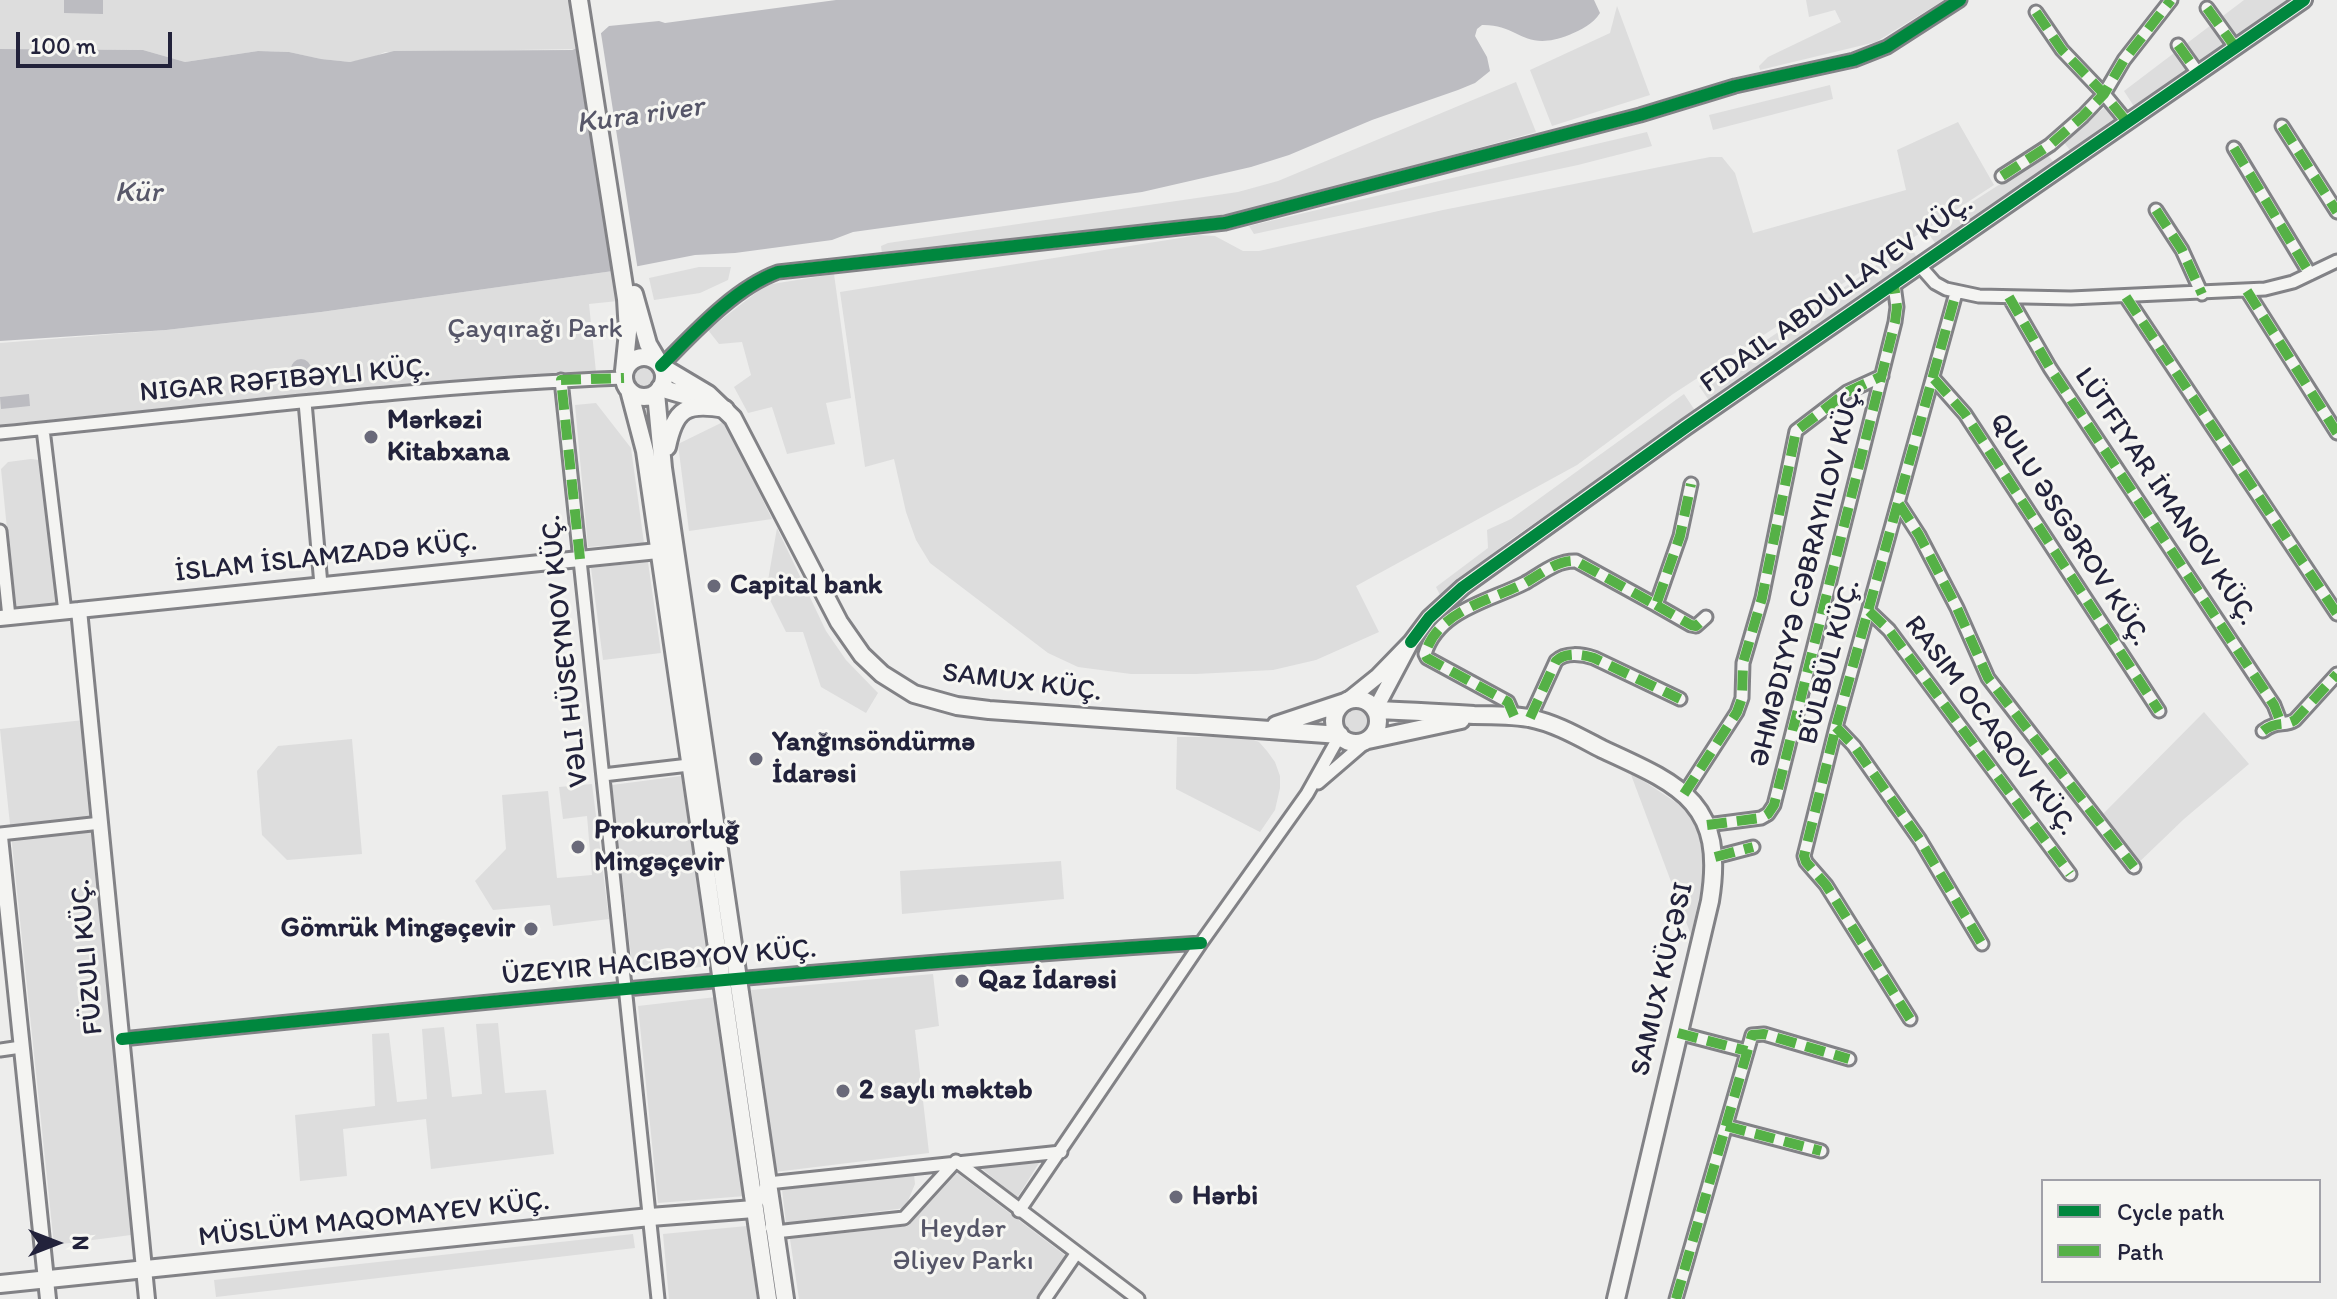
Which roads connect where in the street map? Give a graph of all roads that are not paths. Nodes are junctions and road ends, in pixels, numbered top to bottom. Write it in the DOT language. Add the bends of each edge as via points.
graph roads {
  1 [pos="579,0"];
  2 [pos="590,0"];
  3 [pos="1960,0"];
  4 [pos="2171,0"];
  5 [pos="2304,0"];
  6 [pos="2207,8"];
  7 [pos="2036,12"];
  8 [pos="2178,45"];
  9 [pos="2235,47"];
  10 [pos="2198,73"];
  11 [pos="2104,94"];
  12 [pos="2127,122"];
  13 [pos="2282,126"];
  14 [pos="2234,148"];
  15 [pos="2002,176"];
  16 [pos="2156,210"];
  17 [pos="2337,212"];
  18 [pos="2337,261"];
  19 [pos="1920,266"];
  20 [pos="2310,274"];
  21 [pos="1894,285"];
  22 [pos="2247,291"];
  23 [pos="1956,293"];
  24 [pos="2202,294"];
  25 [pos="2009,297"];
  26 [pos="2126,297"];
  27 [pos="630,299"];
  28 [pos="661,366"];
  29 [pos="1882,376"];
  30 [pos="1934,379"];
  31 [pos="561,380"];
  32 [pos="626,380"];
  33 [pos="658,391"];
  34 [pos="305,402"];
  35 [pos="725,409"];
  36 [pos="43,429"];
  37 [pos="0,433"];
  38 [pos="2337,433"];
  39 [pos="663,468"];
  40 [pos="1691,484"];
  41 [pos="1899,504"];
  42 [pos="0,531"];
  43 [pos="658,551"];
  44 [pos="580,559"];
  45 [pos="321,585"];
  46 [pos="1656,605"];
  47 [pos="72,611"];
  48 [pos="1869,611"];
  49 [pos="2337,614"];
  50 [pos="1706,617"];
  51 [pos="4,618"];
  52 [pos="1411,642"];
  53 [pos="2337,674"];
  54 [pos="1680,699"];
  55 [pos="1347,701"];
  56 [pos="1375,710"];
  57 [pos="2159,711"];
  58 [pos="1486,715"];
  59 [pos="1522,717"];
  60 [pos="2281,723"];
  61 [pos="1836,727"];
  62 [pos="1262,728"];
  63 [pos="2263,731"];
  64 [pos="1340,735"];
  65 [pos="1368,740"];
  66 [pos="689,765"];
  67 [pos="603,775"];
  68 [pos="1307,794"];
  69 [pos="1684,794"];
  70 [pos="101,823"];
  71 [pos="1707,825"];
  72 [pos="0,835"];
  73 [pos="1753,847"];
  74 [pos="1715,857"];
  75 [pos="2134,867"];
  76 [pos="2070,874"];
  77 [pos="1201,943"];
  78 [pos="1982,944"];
  79 [pos="729,981"];
  80 [pos="627,990"];
  81 [pos="1910,1019"];
  82 [pos="1678,1033"];
  83 [pos="122,1039"];
  84 [pos="21,1047"];
  85 [pos="0,1050"];
  86 [pos="1747,1051"];
  87 [pos="1849,1059"];
  88 [pos="1726,1126"];
  89 [pos="1821,1151"];
  90 [pos="1061,1152"];
  91 [pos="956,1161"];
  92 [pos="768,1183"];
  93 [pos="754,1209"];
  94 [pos="1019,1211"];
  95 [pos="650,1217"];
  96 [pos="775,1232"];
  97 [pos="1076,1254"];
  98 [pos="144,1270"];
  99 [pos="47,1280"];
  100 [pos="0,1284"];
  101 [pos="48,1299"];
  102 [pos="147,1299"];
  103 [pos="658,1299"];
  104 [pos="768,1299"];
  105 [pos="785,1299"];
  106 [pos="1045,1299"];
  107 [pos="1138,1299"];
  108 [pos="1616,1299"];
  109 [pos="1676,1299"];
  1 -- 27 [label="main road"];
  2 -- 27 [label="main road"];
  3 -- 28 [label="street" via="1887,47 1854,60 1735,86 1225,223 778,272 744,291"];
  4 -- 11 [label="street"];
  5 -- 9 [label="street, FIDAIL ABDULLAYEV KÜÇ."];
  6 -- 9 [label="street"];
  7 -- 11 [label="street" via="2062,50"];
  8 -- 10 [label="street"];
  9 -- 10 [label="street, FIDAIL ABDULLAYEV KÜÇ."];
  10 -- 12 [label="street, FIDAIL ABDULLAYEV KÜÇ."];
  11 -- 12 [label="street"];
  11 -- 15 [label="street" via="2050,145"];
  12 -- 19 [label="street, FIDAIL ABDULLAYEV KÜÇ."];
  13 -- 17 [label="street"];
  14 -- 20 [label="street"];
  16 -- 24 [label="street"];
  18 -- 20 [label="street"];
  19 -- 21 [label="street, FIDAIL ABDULLAYEV KÜÇ."];
  19 -- 23 [label="street" via="1935,283"];
  20 -- 22 [label="street"];
  21 -- 29 [label="street" via="1897,307"];
  21 -- 52 [label="street, FIDAIL ABDULLAYEV KÜÇ." via="1463,587"];
  22 -- 24 [label="street"];
  22 -- 38 [label="street"];
  23 -- 25 [label="street"];
  23 -- 30 [label="street, BÜLBÜL KÜÇ."];
  24 -- 26 [label="street"];
  25 -- 26 [label="street"];
  25 -- 60 [label="street, LÜTFIYAR İMANOV KÜÇ."];
  26 -- 49 [label="street"];
  27 -- 28 [label="main road"];
  27 -- 32 [label="main road"];
  28 -- 32 [label="main road" via="644,357 632,361"];
  28 -- 33 [label="main road" via="664,377"];
  28 -- 35 [label="main road, SAMUX KÜÇ."];
  29 -- 69 [label="street" via="1847,392 1796,431 1762,598 1743,663 1742,698"];
  29 -- 71 [label="street" via="1774,805 1761,818"];
  30 -- 41 [label="street, BÜLBÜL KÜÇ."];
  30 -- 57 [label="street, QULU ƏSGƏROV KÜÇ." via="1965,414"];
  31 -- 32 [label="street, NIGAR RƏFIBƏYLI KÜÇ."];
  31 -- 34 [label="street, NIGAR RƏFIBƏYLI KÜÇ."];
  31 -- 44 [label="street, VƏLI HÜSEYNOV KÜÇ."];
  32 -- 33 [label="main road" via="645,397"];
  32 -- 43 [label="main road" via="642,436"];
  33 -- 35 [label="main road" via="707,400"];
  33 -- 39 [label="main road"];
  34 -- 36 [label="street, NIGAR RƏFIBƏYLI KÜÇ."];
  34 -- 45 [label="street"];
  35 -- 39 [label="main road" via="683,410 669,436"];
  35 -- 62 [label="main road, SAMUX KÜÇ." via="839,622 862,655 894,683 935,701 978,709"];
  36 -- 37 [label="street, NIGAR RƏFIBƏYLI KÜÇ."];
  36 -- 47 [label="street"];
  39 -- 79 [label="main road"];
  40 -- 46 [label="street"];
  41 -- 48 [label="street, BÜLBÜL KÜÇ."];
  41 -- 75 [label="street" via="1988,678"];
  42 -- 51 [label="street"];
  43 -- 44 [label="street, İSLAM İSLAMZADƏ KÜÇ."];
  43 -- 66 [label="main road"];
  44 -- 45 [label="street, İSLAM İSLAMZADƏ KÜÇ."];
  44 -- 67 [label="street, VƏLI HÜSEYNOV KÜÇ."];
  45 -- 47 [label="street, İSLAM İSLAMZADƏ KÜÇ."];
  46 -- 50 [label="street" via="1691,625"];
  46 -- 59 [label="street" via="1566,560 1459,613 1428,645 1427,658 1508,702"];
  47 -- 51 [label="street, İSLAM İSLAMZADƏ KÜÇ."];
  47 -- 70 [label="street, FÜZULI KÜÇ."];
  48 -- 61 [label="street, BÜLBÜL KÜÇ."];
  48 -- 76 [label="street, RASIM OCAQOV KÜÇ." via="1889,630"];
  52 -- 55 [label="street"];
  52 -- 56 [label="street"];
  53 -- 60 [label="street" via="2295,720"];
  54 -- 59 [label="street" via="1584,654 1568,655 1556,661"];
  55 -- 56 [label="main road" via="1359,699"];
  55 -- 62 [label="main road"];
  55 -- 64 [label="main road" via="1335,717"];
  56 -- 58 [label="main road"];
  56 -- 65 [label="main road" via="1377,730"];
  58 -- 59 [label="main road, SAMUX KÜÇƏSI"];
  58 -- 65 [label="main road"];
  59 -- 69 [label="main road, SAMUX KÜÇƏSI" via="1551,724 1636,764"];
  60 -- 63 [label="street"];
  61 -- 78 [label="street" via="1920,840"];
  61 -- 81 [label="street, BÜLBÜL KÜÇ." via="1804,859"];
  62 -- 64 [label="main road, SAMUX KÜÇ."];
  64 -- 65 [label="main road" via="1356,743"];
  64 -- 68 [label="street"];
  65 -- 68 [label="street"];
  66 -- 67 [label="street"];
  66 -- 79 [label="main road"];
  67 -- 80 [label="street, VƏLI HÜSEYNOV KÜÇ."];
  68 -- 77 [label="street"];
  69 -- 71 [label="main road, SAMUX KÜÇƏSI"];
  70 -- 72 [label="street"];
  70 -- 83 [label="street, FÜZULI KÜÇ."];
  71 -- 74 [label="main road, SAMUX KÜÇƏSI"];
  72 -- 84 [label="street"];
  73 -- 74 [label="street"];
  74 -- 82 [label="main road, SAMUX KÜÇƏSI" via="1710,901"];
  77 -- 79 [label="street"];
  77 -- 90 [label="street"];
  79 -- 80 [label="street"];
  79 -- 92 [label="main road"];
  79 -- 93 [label="main road"];
  80 -- 83 [label="street"];
  80 -- 95 [label="street, VƏLI HÜSEYNOV KÜÇ."];
  82 -- 86 [label="street"];
  82 -- 108 [label="main road, SAMUX KÜÇƏSI"];
  83 -- 98 [label="street, FÜZULI KÜÇ."];
  84 -- 85 [label="street"];
  84 -- 99 [label="street"];
  86 -- 87 [label="street" via="1756,1033"];
  86 -- 88 [label="street"];
  88 -- 89 [label="street"];
  88 -- 109 [label="street"];
  90 -- 91 [label="street"];
  90 -- 94 [label="street"];
  91 -- 92 [label="street"];
  91 -- 94 [label="street"];
  91 -- 96 [label="street" via="904,1218"];
  92 -- 93 [label="street"];
  92 -- 96 [label="main road"];
  93 -- 95 [label="main road, MÜSLÜM MAQOMAYEV KÜÇ."];
  93 -- 96 [label="street"];
  93 -- 104 [label="main road"];
  94 -- 97 [label="street"];
  95 -- 98 [label="main road, MÜSLÜM MAQOMAYEV KÜÇ."];
  95 -- 103 [label="street, VƏLI HÜSEYNOV KÜÇ."];
  96 -- 105 [label="main road"];
  97 -- 106 [label="street"];
  97 -- 107 [label="street"];
  98 -- 99 [label="main road, MÜSLÜM MAQOMAYEV KÜÇ."];
  98 -- 102 [label="street, FÜZULI KÜÇ."];
  99 -- 100 [label="main road, MÜSLÜM MAQOMAYEV KÜÇ."];
  99 -- 101 [label="street"];
}
